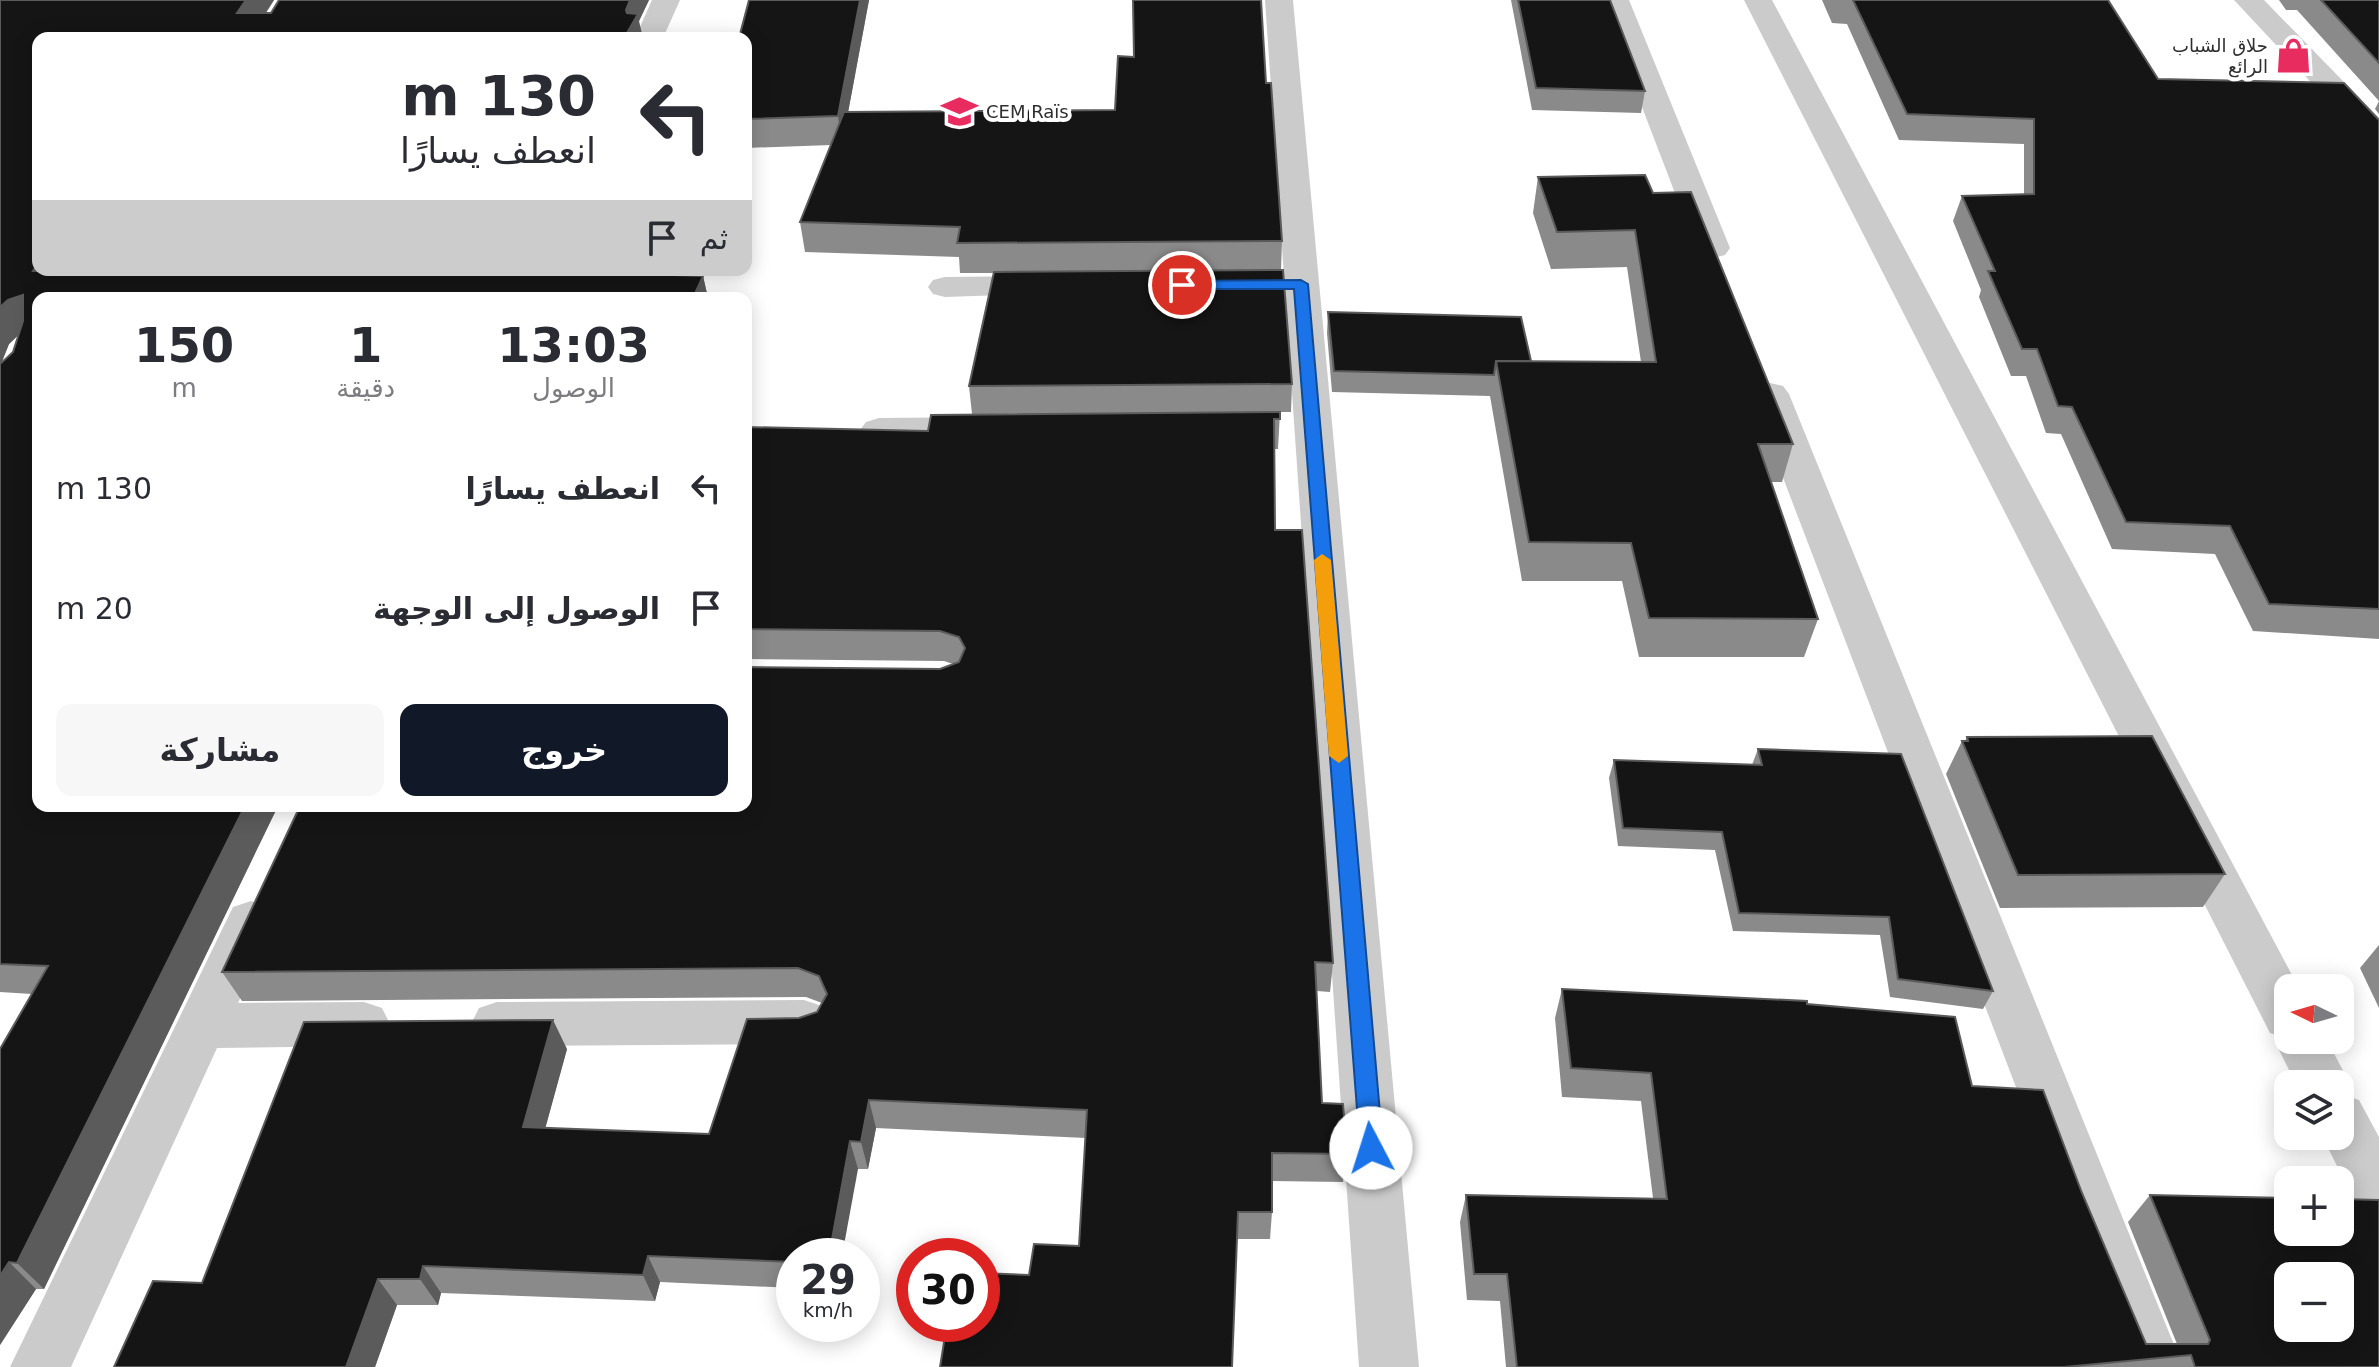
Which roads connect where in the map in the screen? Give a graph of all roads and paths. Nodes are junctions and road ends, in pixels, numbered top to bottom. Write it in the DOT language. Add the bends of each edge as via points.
graph roads {
  1 [pos="666,0"];
  2 [pos="1279,0"];
  3 [pos="1615,0"];
  4 [pos="1758,0"];
  5 [pos="2248,0"];
  6 [pos="652,32"];
  7 [pos="2379,136"];
  8 [pos="1726,282"];
  9 [pos="1084,286"];
  10 [pos="945,287"];
  11 [pos="1755,357"];
  12 [pos="1018,429"];
  13 [pos="879,430"];
  14 [pos="272,875"];
  15 [pos="2274,990"];
  16 [pos="806,1022"];
  17 [pos="202,1026"];
  18 [pos="2354,1144"];
  19 [pos="2379,1192"];
  20 [pos="40,1367"];
  21 [pos="1389,1367"];
  22 [pos="2153,1367"];
  1 -- 6 [label="street"];
  2 -- 21 [label="street" via="1285,284 1296,427"];
  3 -- 8 [label="street"];
  4 -- 15 [label="street"];
  5 -- 7 [label="street"];
  9 -- 10 [label="street"];
  11 -- 22 [label="street"];
  12 -- 13 [label="street"];
  14 -- 17 [label="street"];
  16 -- 17 [label="street"];
  17 -- 20 [label="street"];
  18 -- 19 [label="street"];
}
